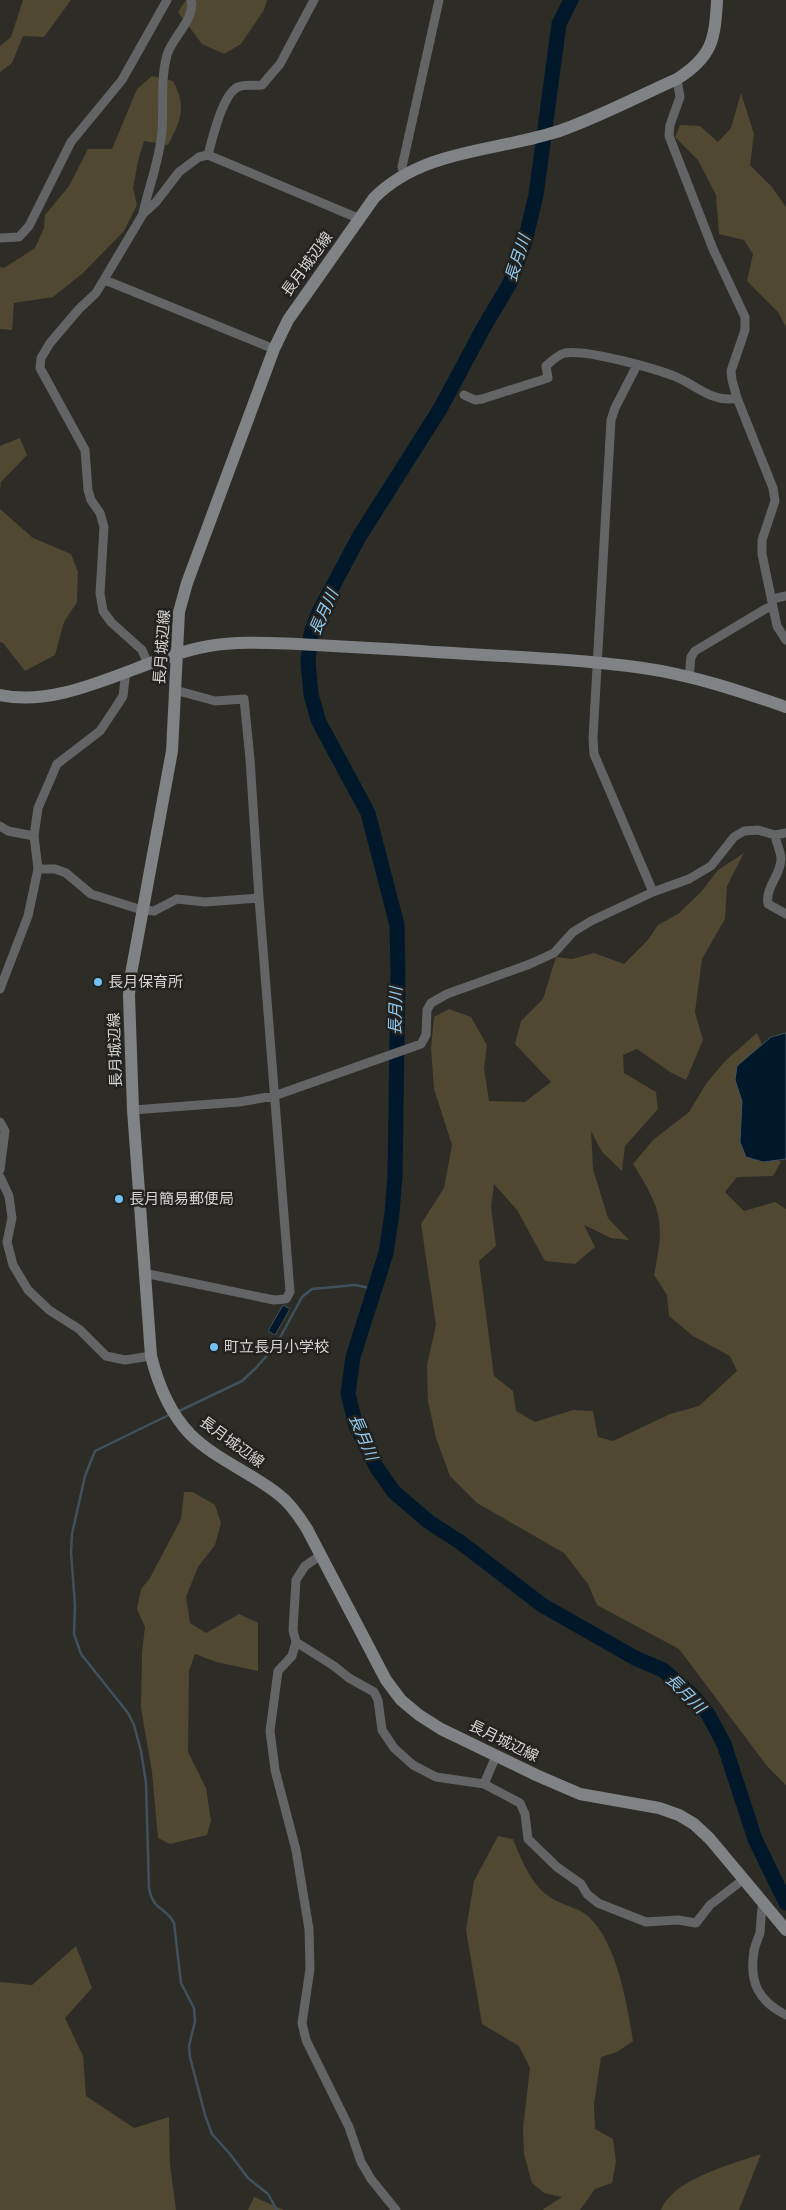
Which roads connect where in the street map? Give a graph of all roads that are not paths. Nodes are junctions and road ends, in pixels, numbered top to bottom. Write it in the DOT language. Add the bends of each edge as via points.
graph roads {
  1 [pos="166,0"];
  2 [pos="191,0"];
  3 [pos="314,0"];
  4 [pos="439,0"];
  5 [pos="717,0"];
  6 [pos="677,79"];
  7 [pos="208,155"];
  8 [pos="404,174"];
  9 [pos="143,214"];
  10 [pos="360,219"];
  11 [pos="0,238"];
  12 [pos="105,280"];
  13 [pos="274,349"];
  14 [pos="637,365"];
  15 [pos="464,395"];
  16 [pos="737,398"];
  17 [pos="786,596"];
  18 [pos="773,603"];
  19 [pos="786,640"];
  20 [pos="176,654"];
  21 [pos="596,663"];
  22 [pos="148,664"];
  23 [pos="126,671"];
  24 [pos="689,678"];
  25 [pos="175,690"];
  26 [pos="0,695"];
  27 [pos="786,707"];
  28 [pos="0,826"];
  29 [pos="786,833"];
  30 [pos="775,835"];
  31 [pos="34,836"];
  32 [pos="38,869"];
  33 [pos="653,892"];
  34 [pos="259,898"];
  35 [pos="142,910"];
  36 [pos="786,914"];
  37 [pos="0,989"];
  38 [pos="274,1096"];
  39 [pos="133,1110"];
  40 [pos="0,1122"];
  41 [pos="0,1170"];
  42 [pos="0,1177"];
  43 [pos="144,1273"];
  44 [pos="151,1356"];
  45 [pos="320,1554"];
  46 [pos="296,1642"];
  47 [pos="496,1756"];
  48 [pos="484,1784"];
  49 [pos="744,1880"];
  50 [pos="763,1902"];
  51 [pos="786,1930"];
  52 [pos="786,2015"];
  53 [pos="396,2210"];
  1 -- 11 [label="street" via="122,80 71,142 29,226 19,237"];
  2 -- 9 [label="street" via="191,11 168,52 162,77 160,148"];
  3 -- 7 [label="street" via="280,64 262,85 240,86 233,90 222,109"];
  4 -- 8 [label="street" via="402,166"];
  5 -- 6 [label="main road, 長月城辺線" via="708,51 695,68"];
  6 -- 8 [label="main road, 長月城辺線" via="561,130 433,161"];
  6 -- 16 [label="street" via="680,97 669,136 712,249 745,317 745,330 732,371"];
  7 -- 9 [label="street" via="199,157 179,172"];
  7 -- 10 [label="street"];
  8 -- 10 [label="main road, 長月城辺線" via="374,198"];
  9 -- 12 [label="street"];
  10 -- 13 [label="main road, 長月城辺線" via="298,305"];
  12 -- 13 [label="street"];
  12 -- 22 [label="street" via="50,343 41,358 40,368 85,450 88,490 104,527 100,593 103,611 142,650"];
  13 -- 20 [label="main road, 長月城辺線" via="187,583 179,612"];
  14 -- 15 [label="street" via="564,353 546,366 548,378 482,399"];
  14 -- 16 [label="street" via="675,376 717,398"];
  14 -- 21 [label="street" via="611,420"];
  16 -- 18 [label="street" via="773,488 775,501 762,540 762,554"];
  17 -- 18 [label="street"];
  18 -- 19 [label="street" via="777,626"];
  18 -- 24 [label="street" via="695,651 691,657"];
  20 -- 21 [label="main road" via="209,646 251,642"];
  20 -- 22 [label="main road"];
  20 -- 25 [label="main road, 長月城辺線"];
  21 -- 24 [label="main road" via="644,668"];
  21 -- 33 [label="street" via="594,754"];
  22 -- 23 [label="main road"];
  23 -- 26 [label="main road" via="71,691 39,698"];
  23 -- 31 [label="street" via="123,696 100,731 58,764 38,808"];
  24 -- 27 [label="main road"];
  25 -- 34 [label="street" via="215,701 244,699"];
  25 -- 35 [label="main road, 長月城辺線" via="168,780"];
  28 -- 31 [label="street" via="8,831"];
  29 -- 30 [label="street"];
  30 -- 33 [label="street" via="758,830 744,831 734,837 711,866 689,879"];
  30 -- 36 [label="street" via="781,858 767,896 768,904"];
  31 -- 32 [label="street"];
  32 -- 35 [label="street" via="66,873 91,894"];
  32 -- 37 [label="street" via="28,916"];
  33 -- 38 [label="street" via="573,932 554,953 431,1003 427,1010 426,1035 421,1044"];
  34 -- 35 [label="street" via="205,902 177,899 154,911"];
  34 -- 38 [label="street"];
  35 -- 39 [label="main road, 長月城辺線" via="129,995"];
  38 -- 39 [label="street" via="239,1102"];
  38 -- 43 [label="street" via="290,1292 286,1299 274,1300"];
  39 -- 43 [label="main road, 長月城辺線"];
  40 -- 41 [label="street" via="5,1130"];
  42 -- 44 [label="street" via="9,1196 12,1218 7,1242 13,1265 28,1290 49,1310 79,1329 106,1356 125,1360"];
  43 -- 44 [label="main road, 長月城辺線"];
  44 -- 45 [label="main road, 長月城辺線" via="163,1393 190,1434 279,1494 296,1511"];
  45 -- 46 [label="street" via="305,1566 296,1580 293,1630"];
  45 -- 47 [label="main road, 長月城辺線" via="386,1680 401,1700 441,1729"];
  46 -- 48 [label="street" via="374,1692 382,1730 394,1748 413,1765 436,1777"];
  46 -- 53 [label="street" via="292,1656 278,1671 270,1731 275,1770 296,1850 309,1930 310,1969 302,2022 306,2040 349,2127 361,2162"];
  47 -- 48 [label="street"];
  47 -- 49 [label="main road, 長月城辺線" via="580,1794 659,1808 679,1815 710,1839"];
  48 -- 49 [label="street" via="520,1803 528,1839 598,1903 646,1922 678,1920 696,1923 710,1905"];
  49 -- 50 [label="main road, 長月城辺線"];
  50 -- 51 [label="main road, 長月城辺線"];
  50 -- 52 [label="street" via="760,1932 754,1950 754,1984 764,2000"];
}
